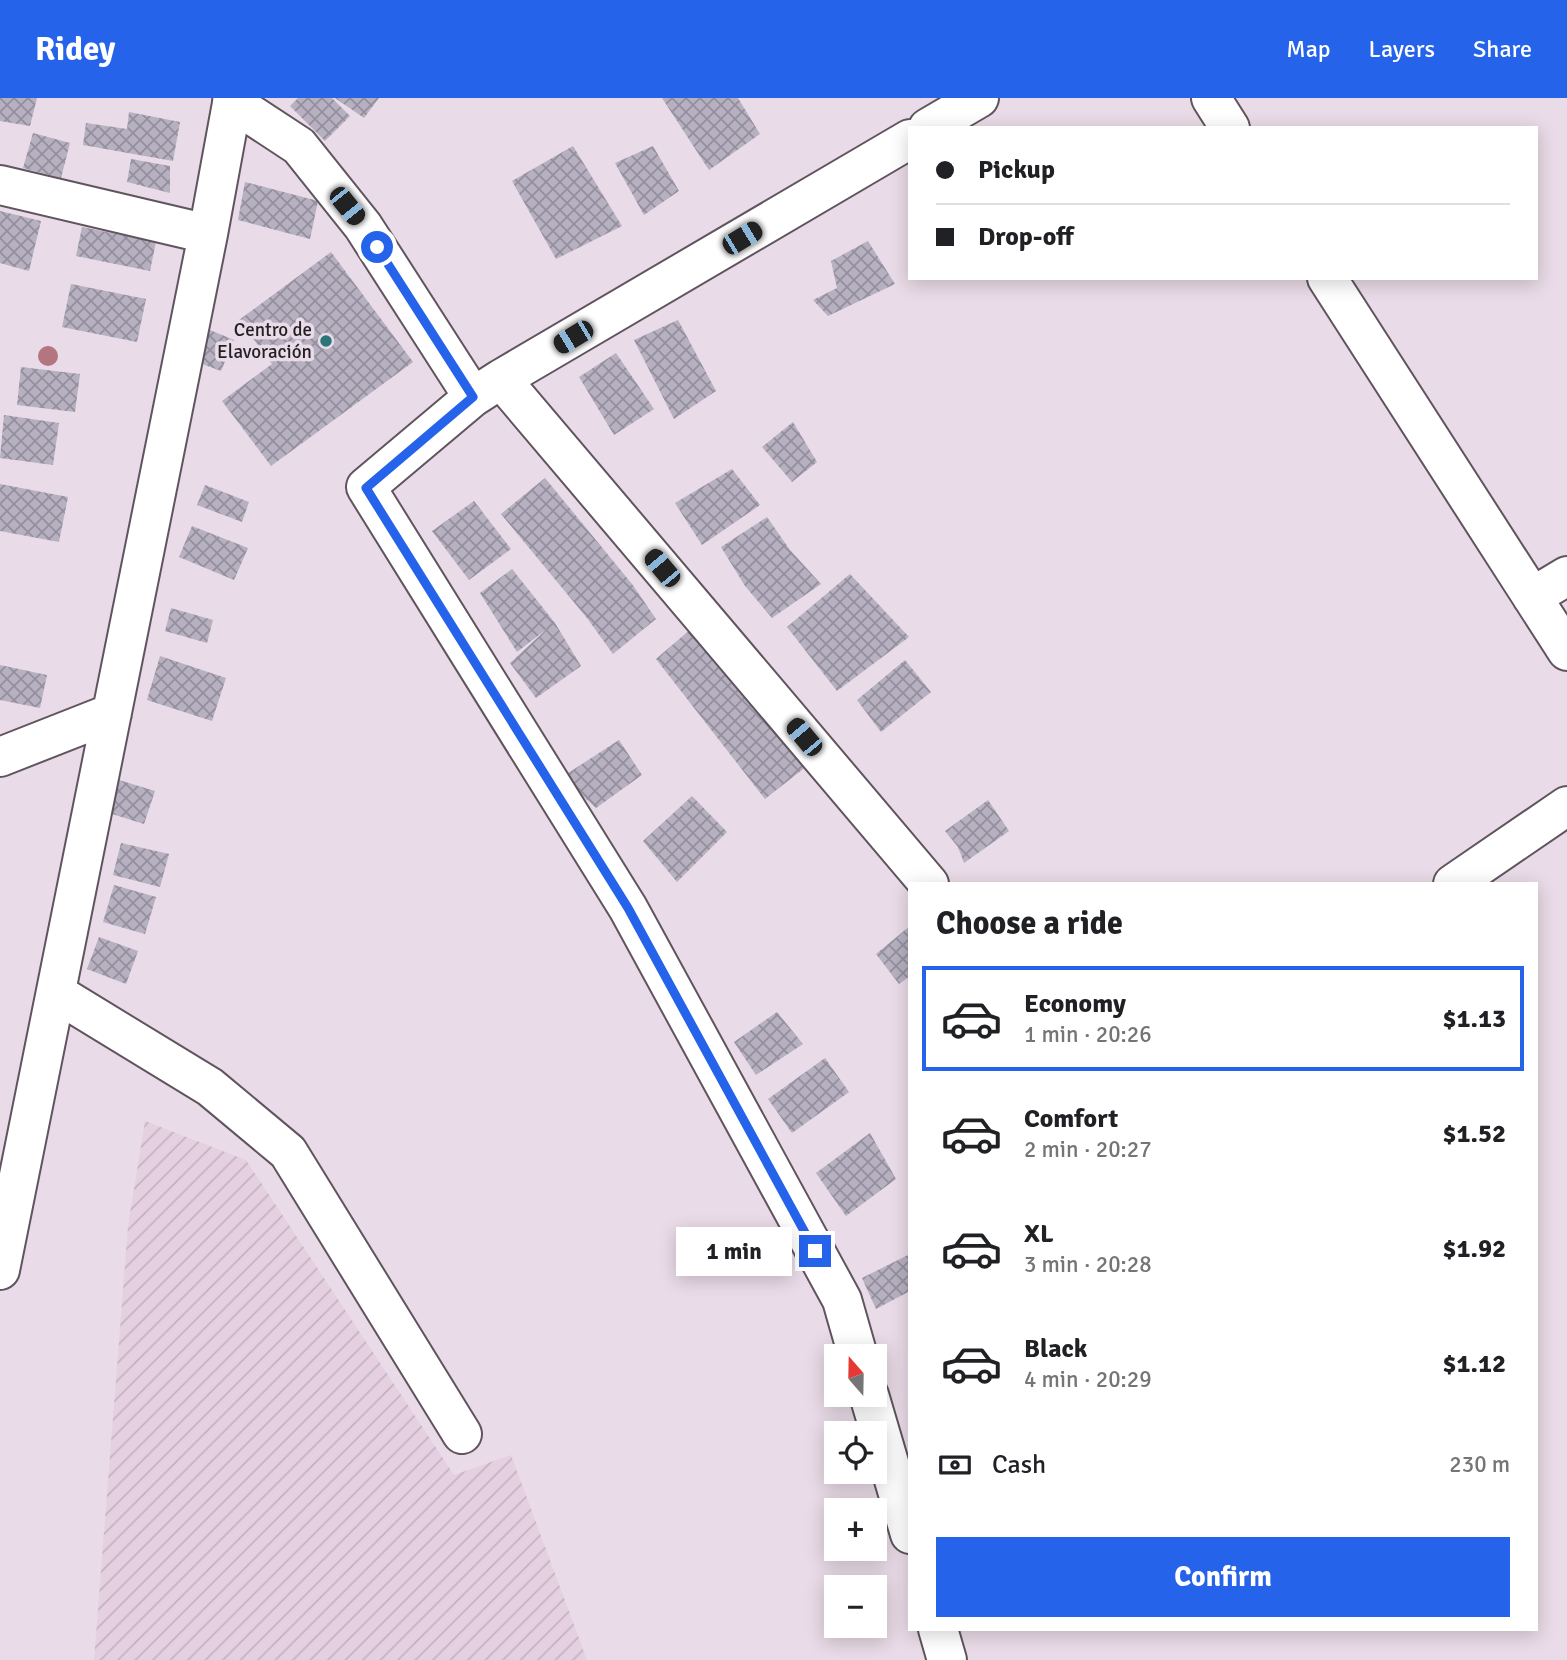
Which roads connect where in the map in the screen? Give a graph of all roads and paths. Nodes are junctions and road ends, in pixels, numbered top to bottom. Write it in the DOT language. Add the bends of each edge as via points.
graph roads {
  1 [pos="979,98"];
  2 [pos="1211,98"];
  3 [pos="232,100"];
  4 [pos="931,126"];
  5 [pos="1229,126"];
  6 [pos="908,140"];
  7 [pos="0,185"];
  8 [pos="208,234"];
  9 [pos="1328,280"];
  10 [pos="487,388"];
  11 [pos="1567,576"];
  12 [pos="1532,597"];
  13 [pos="1567,651"];
  14 [pos="112,712"];
  15 [pos="0,757"];
  16 [pos="1567,806"];
  17 [pos="927,882"];
  18 [pos="1456,882"];
  19 [pos="55,993"];
  20 [pos="0,1270"];
  21 [pos="855,1344"];
  22 [pos="873,1407"];
  23 [pos="462,1434"];
  24 [pos="908,1527"];
  25 [pos="939,1631"];
  26 [pos="947,1660"];
  1 -- 4 [label="street"];
  2 -- 5 [label="street"];
  3 -- 8 [label="street"];
  3 -- 10 [label="street" via="299,146"];
  6 -- 10 [label="street"];
  7 -- 8 [label="street"];
  8 -- 14 [label="street"];
  9 -- 12 [label="street"];
  10 -- 17 [label="street"];
  10 -- 21 [label="street" via="366,488 628,908 842,1300"];
  11 -- 12 [label="street"];
  12 -- 13 [label="street"];
  14 -- 15 [label="street"];
  14 -- 19 [label="street"];
  16 -- 18 [label="street"];
  19 -- 20 [label="street"];
  19 -- 23 [label="street" via="210,1087 288,1152"];
  22 -- 24 [label="street"];
  25 -- 26 [label="street"];
}
